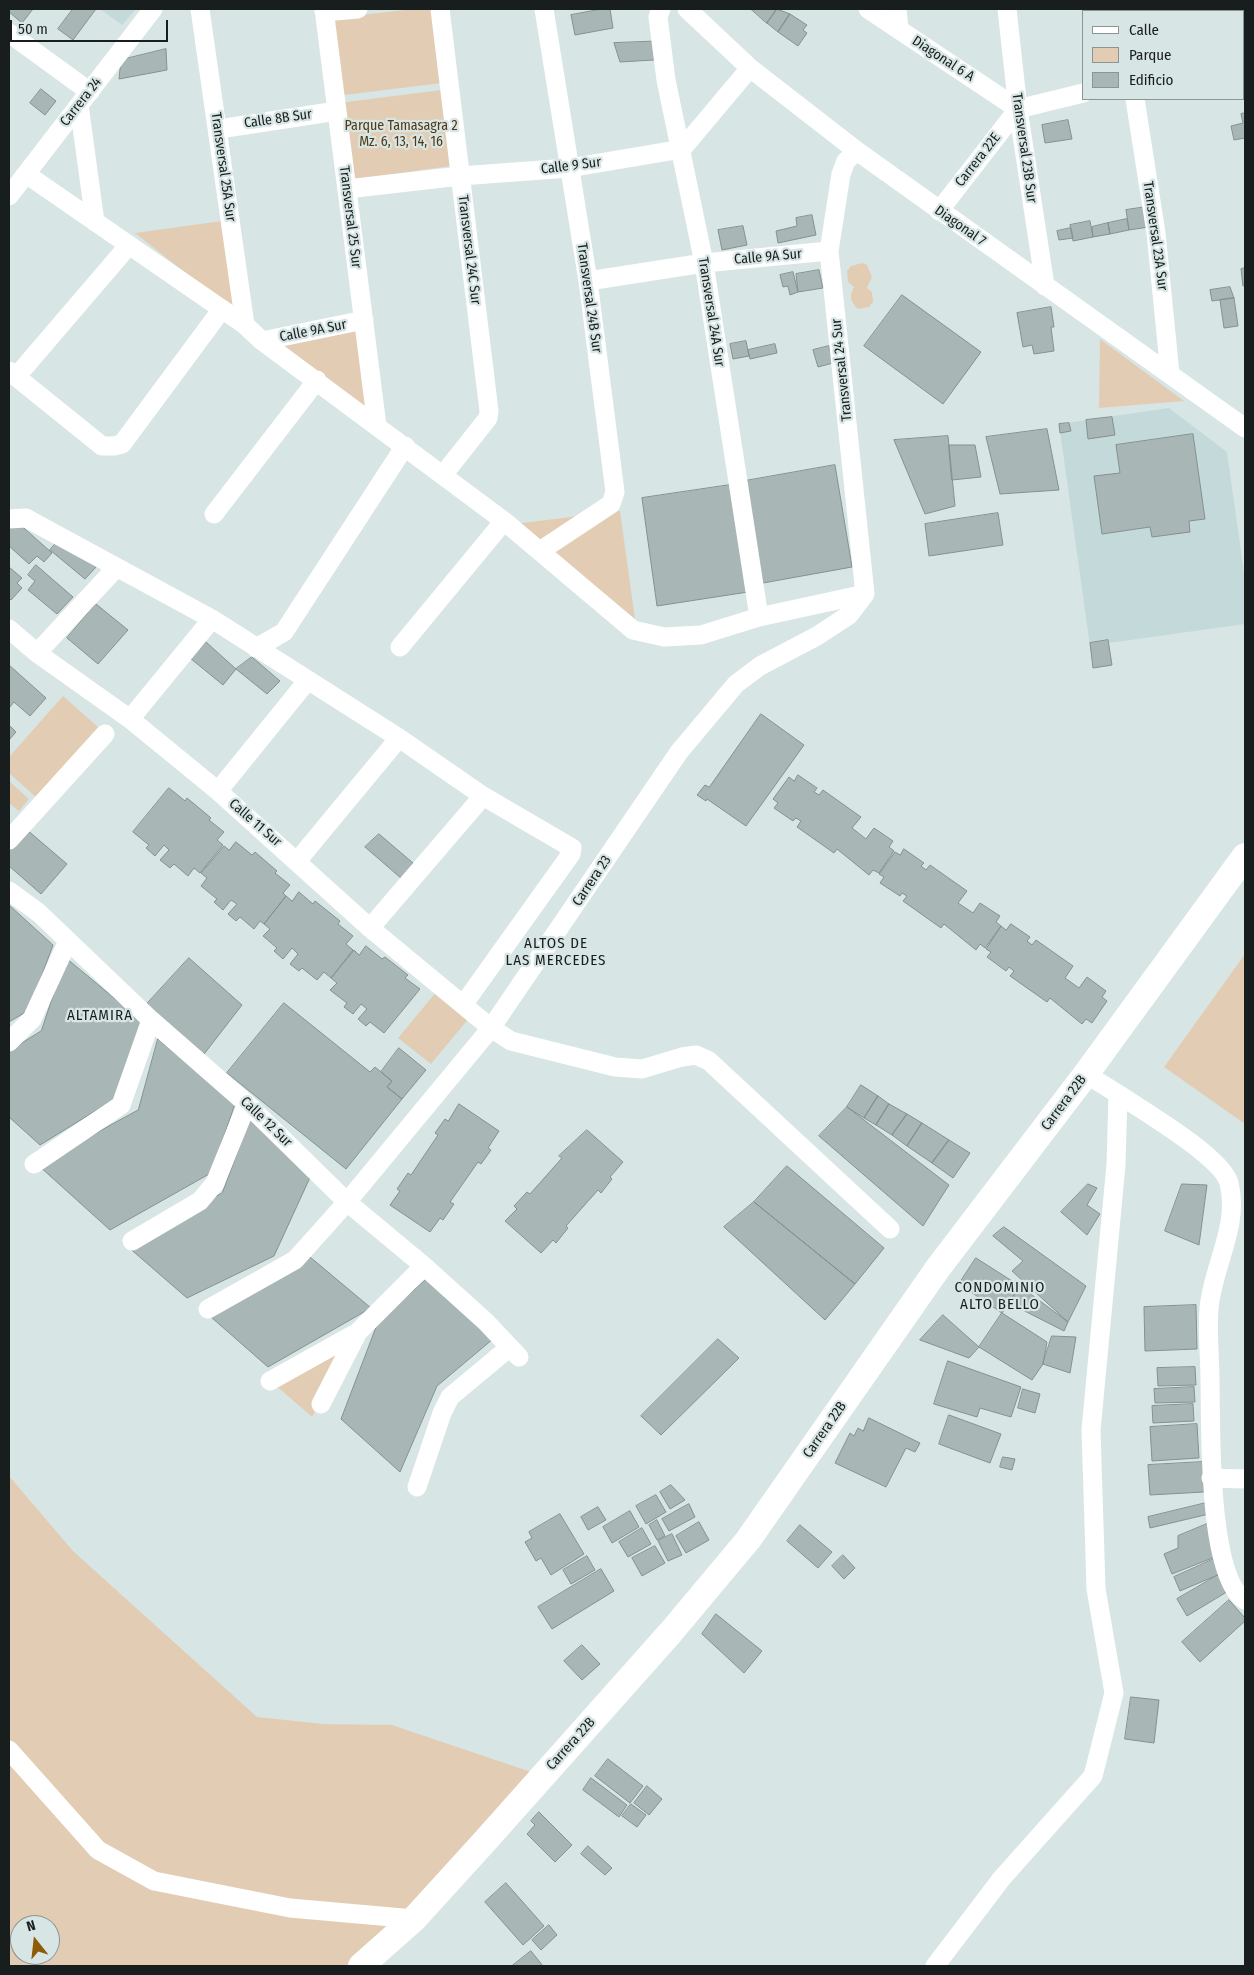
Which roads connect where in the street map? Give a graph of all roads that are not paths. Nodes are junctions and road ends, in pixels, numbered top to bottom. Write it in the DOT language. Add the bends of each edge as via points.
graph roads {
  1 [pos="154,9"];
  2 [pos="200,9"];
  3 [pos="358,9"];
  4 [pos="440,9"];
  5 [pos="544,9"];
  6 [pos="661,9"];
  7 [pos="687,9"];
  8 [pos="868,9"];
  9 [pos="897,9"];
  10 [pos="1007,9"];
  11 [pos="324,10"];
  12 [pos="899,30"];
  13 [pos="9,33"];
  14 [pos="750,68"];
  15 [pos="1082,93"];
  16 [pos="84,99"];
  17 [pos="1135,100"];
  18 [pos="1018,109"];
  19 [pos="337,111"];
  20 [pos="219,129"];
  21 [pos="682,149"];
  22 [pos="857,151"];
  23 [pos="569,168"];
  24 [pos="26,174"];
  25 [pos="460,176"];
  26 [pos="347,189"];
  27 [pos="9,196"];
  28 [pos="939,211"];
  29 [pos="95,222"];
  30 [pos="129,245"];
  31 [pos="829,251"];
  32 [pos="704,262"];
  33 [pos="588,281"];
  34 [pos="1045,286"];
  35 [pos="222,309"];
  36 [pos="364,320"];
  37 [pos="245,325"];
  38 [pos="262,341"];
  39 [pos="13,374"];
  40 [pos="1170,374"];
  41 [pos="317,380"];
  42 [pos="377,426"];
  43 [pos="1245,428"];
  44 [pos="405,446"];
  45 [pos="442,475"];
  46 [pos="214,514"];
  47 [pos="9,519"];
  48 [pos="504,521"];
  49 [pos="540,551"];
  50 [pos="116,568"];
  51 [pos="865,594"];
  52 [pos="759,617"];
  53 [pos="212,619"];
  54 [pos="9,629"];
  55 [pos="400,646"];
  56 [pos="256,648"];
  57 [pos="37,653"];
  58 [pos="308,680"];
  59 [pos="130,719"];
  60 [pos="105,734"];
  61 [pos="399,738"];
  62 [pos="218,791"];
  63 [pos="483,796"];
  64 [pos="9,840"];
  65 [pos="1245,856"];
  66 [pos="298,860"];
  67 [pos="9,891"];
  68 [pos="370,928"];
  69 [pos="68,941"];
  70 [pos="463,1005"];
  71 [pos="151,1020"];
  72 [pos="491,1028"];
  73 [pos="9,1042"];
  74 [pos="1086,1074"];
  75 [pos="1118,1094"];
  76 [pos="248,1104"];
  77 [pos="34,1164"];
  78 [pos="347,1202"];
  79 [pos="890,1229"];
  80 [pos="132,1241"];
  81 [pos="424,1266"];
  82 [pos="208,1309"];
  83 [pos="358,1332"];
  84 [pos="270,1381"];
  85 [pos="321,1404"];
  86 [pos="1211,1478"];
  87 [pos="1245,1479"];
  88 [pos="416,1487"];
  89 [pos="1245,1600"];
  90 [pos="9,1750"];
  91 [pos="414,1919"];
  92 [pos="361,1966"];
  93 [pos="935,1966"];
  1 -- 16 [label="street, Carrera 24"];
  2 -- 20 [label="street, Transversal 25A Sur"];
  3 -- 11 [label="street"];
  4 -- 25 [label="street, Transversal 24C Sur"];
  5 -- 23 [label="street, Transversal 24B Sur"];
  6 -- 21 [label="street, Transversal 24A Sur" via="658,17 666,80"];
  7 -- 14 [label="street, Diagonal 7"];
  8 -- 12 [label="street, Diagonal 6 A"];
  9 -- 12 [label="street"];
  10 -- 18 [label="street, Transversal 23B Sur"];
  11 -- 19 [label="street, Transversal 25 Sur"];
  12 -- 18 [label="street, Diagonal 6 A"];
  13 -- 16 [label="street"];
  14 -- 21 [label="street"];
  14 -- 22 [label="street, Diagonal 7"];
  15 -- 18 [label="street"];
  16 -- 24 [label="street, Carrera 24"];
  16 -- 29 [label="street"];
  17 -- 40 [label="street, Transversal 23A Sur" via="1156,233"];
  18 -- 28 [label="street, Carrera 22E"];
  18 -- 34 [label="street, Transversal 23B Sur"];
  19 -- 20 [label="street, Calle 8B Sur"];
  19 -- 26 [label="street, Transversal 25 Sur"];
  20 -- 37 [label="street, Transversal 25A Sur"];
  21 -- 23 [label="street, Calle 9 Sur"];
  21 -- 32 [label="street, Transversal 24A Sur"];
  22 -- 28 [label="street, Diagonal 7"];
  22 -- 31 [label="street, Transversal 24 Sur" via="846,162 841,174"];
  23 -- 25 [label="street, Calle 9 Sur"];
  23 -- 33 [label="street, Transversal 24B Sur"];
  24 -- 27 [label="street, Carrera 24"];
  24 -- 29 [label="street"];
  25 -- 26 [label="street, Calle 9 Sur"];
  25 -- 45 [label="street, Transversal 24C Sur" via="489,410 488,418"];
  26 -- 36 [label="street, Transversal 25 Sur"];
  28 -- 34 [label="street, Diagonal 7"];
  29 -- 30 [label="street"];
  30 -- 35 [label="street"];
  30 -- 39 [label="street"];
  31 -- 32 [label="street, Calle 9A Sur"];
  31 -- 51 [label="street, Transversal 24 Sur"];
  32 -- 33 [label="street, Calle 9A Sur"];
  32 -- 52 [label="street, Transversal 24A Sur"];
  33 -- 49 [label="street, Transversal 24B Sur" via="614,498 611,504"];
  34 -- 40 [label="street, Diagonal 7"];
  35 -- 37 [label="street"];
  35 -- 39 [label="street" via="122,444 102,446"];
  36 -- 38 [label="street, Calle 9A Sur"];
  36 -- 42 [label="street, Transversal 25 Sur"];
  37 -- 38 [label="street"];
  38 -- 41 [label="street"];
  40 -- 43 [label="street, Diagonal 7"];
  41 -- 42 [label="street"];
  41 -- 46 [label="street"];
  42 -- 44 [label="street"];
  44 -- 45 [label="street"];
  44 -- 56 [label="street" via="284,632"];
  45 -- 48 [label="street"];
  47 -- 50 [label="street" via="26,518"];
  48 -- 49 [label="street"];
  48 -- 55 [label="street"];
  49 -- 52 [label="street" via="633,630 664,638 701,635"];
  50 -- 53 [label="street"];
  50 -- 57 [label="street"];
  51 -- 52 [label="street"];
  51 -- 72 [label="street, Carrera 23" via="848,615 817,636 760,666 736,684 679,752"];
  53 -- 56 [label="street"];
  53 -- 59 [label="street"];
  54 -- 57 [label="street, Calle 11 Sur"];
  56 -- 58 [label="street"];
  57 -- 59 [label="street, Calle 11 Sur"];
  58 -- 61 [label="street"];
  58 -- 62 [label="street"];
  59 -- 62 [label="street, Calle 11 Sur"];
  60 -- 64 [label="street"];
  61 -- 63 [label="street"];
  61 -- 66 [label="street"];
  62 -- 66 [label="street, Calle 11 Sur"];
  63 -- 68 [label="street"];
  63 -- 70 [label="street" via="572,848 571,854"];
  65 -- 74 [label="street, Carrera 22B"];
  66 -- 68 [label="street, Calle 11 Sur"];
  67 -- 69 [label="street, Calle 12 Sur" via="39,913"];
  68 -- 70 [label="street, Calle 11 Sur"];
  69 -- 71 [label="street, Calle 12 Sur"];
  69 -- 73 [label="street" via="32,1019"];
  70 -- 72 [label="street, Calle 11 Sur"];
  71 -- 76 [label="street, Calle 12 Sur"];
  71 -- 77 [label="street" via="121,1105"];
  72 -- 78 [label="street, Carrera 23"];
  72 -- 79 [label="street, Calle 11 Sur" via="511,1041 615,1067 642,1069 696,1055 709,1061"];
  74 -- 75 [label="street"];
  74 -- 91 [label="street, Carrera 22B" via="938,1268 748,1540 666,1638"];
  75 -- 86 [label="street" via="1216,1162 1229,1182 1230,1212 1222,1261 1209,1309"];
  75 -- 93 [label="street" via="1116,1165 1092,1430 1096,1589 1114,1693 1093,1776 1002,1878"];
  76 -- 78 [label="street, Calle 12 Sur"];
  76 -- 80 [label="street" via="208,1194"];
  78 -- 81 [label="street, Calle 12 Sur"];
  78 -- 82 [label="street, Carrera 23" via="295,1260"];
  81 -- 83 [label="street"];
  81 -- 88 [label="street, Calle 12 Sur" via="514,1352 450,1397"];
  83 -- 84 [label="street"];
  83 -- 85 [label="street"];
  86 -- 87 [label="street"];
  86 -- 89 [label="street" via="1220,1545 1229,1578"];
  90 -- 91 [label="street" via="98,1850 154,1880 290,1908"];
  91 -- 92 [label="street, Carrera 22B"];
}
